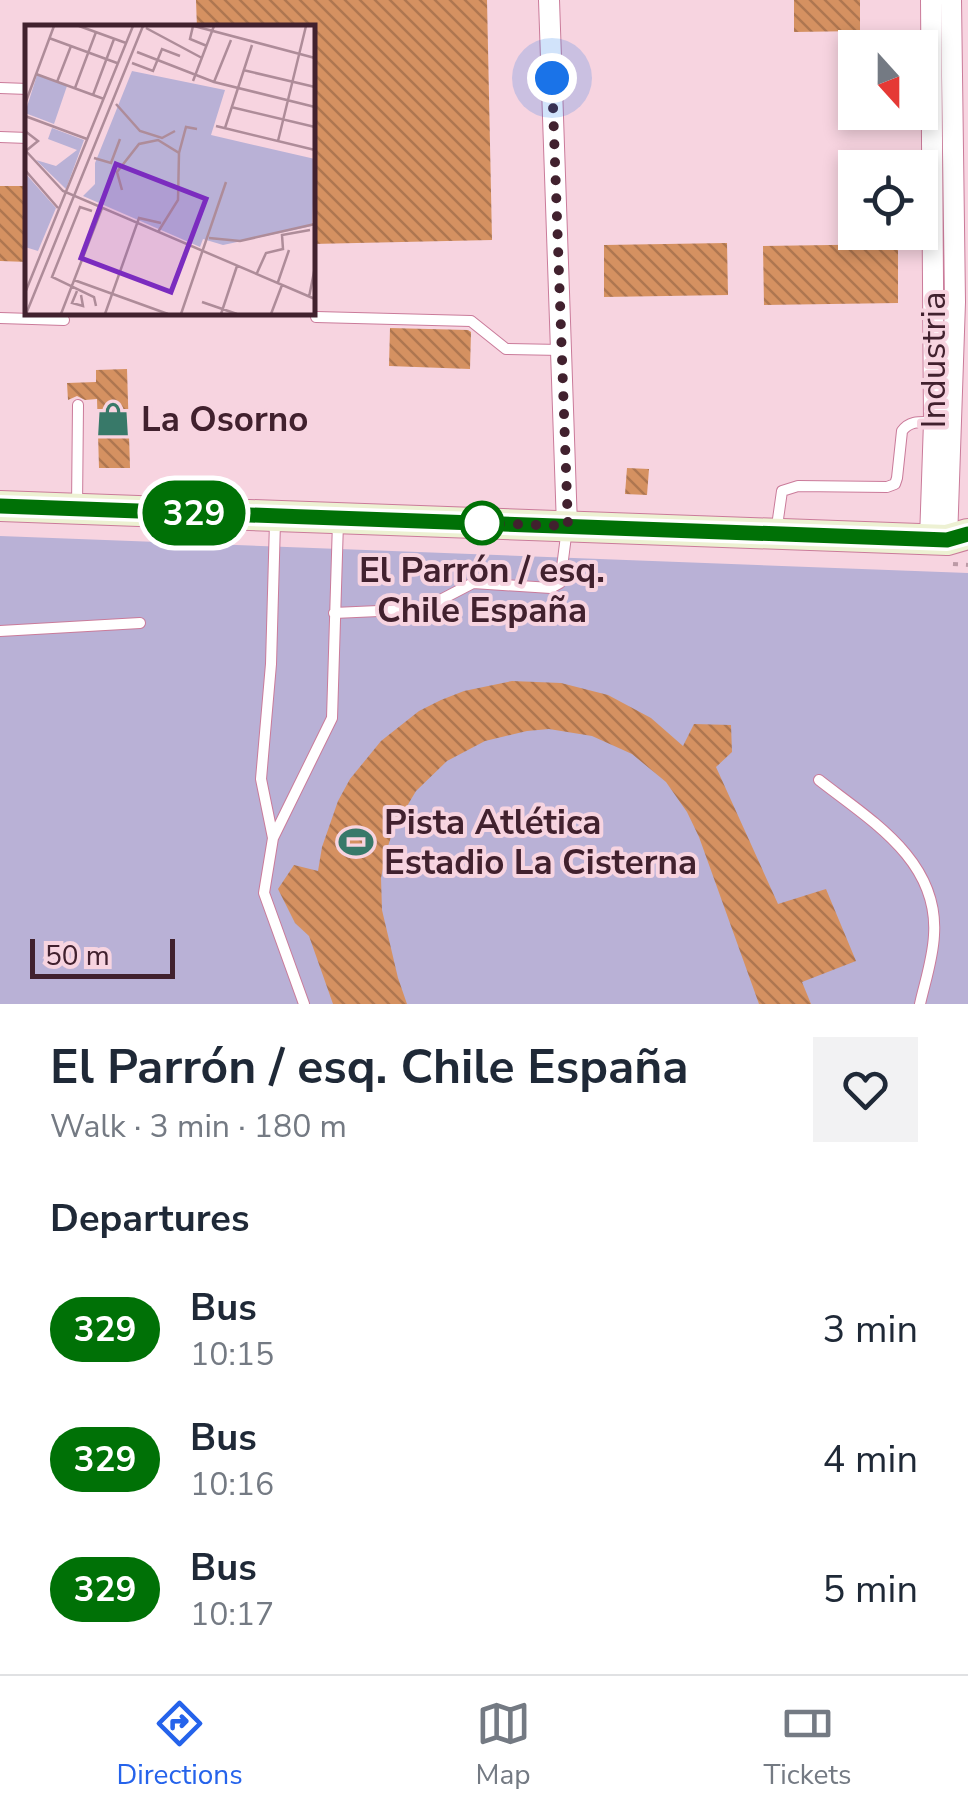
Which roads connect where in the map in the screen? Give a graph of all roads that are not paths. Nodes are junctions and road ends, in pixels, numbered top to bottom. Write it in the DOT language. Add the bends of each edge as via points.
graph roads {
  1 [pos="550,0"];
  2 [pos="931,0"];
  3 [pos="951,0"];
  4 [pos="0,137"];
  5 [pos="25,138"];
  6 [pos="316,317"];
  7 [pos="0,318"];
  8 [pos="64,320"];
  9 [pos="562,350"];
  10 [pos="78,406"];
  11 [pos="934,422"];
  12 [pos="0,506"];
  13 [pos="76,508"];
  14 [pos="276,516"];
  15 [pos="338,518"];
  16 [pos="568,526"];
  17 [pos="776,534"];
  18 [pos="953,540"];
  19 [pos="334,613"];
  20 [pos="140,624"];
  21 [pos="0,631"];
  22 [pos="818,780"];
  23 [pos="273,838"];
  24 [pos="304,1004"];
  25 [pos="920,1004"];
  1 -- 9 [label="street"];
  2 -- 11 [label="street, Industria"];
  3 -- 18 [label="street, Industria"];
  4 -- 5 [label="lane"];
  6 -- 9 [label="lane" via="471,321 506,349"];
  7 -- 8 [label="lane"];
  9 -- 16 [label="street"];
  10 -- 13 [label="lane"];
  11 -- 17 [label="lane" via="902,430 897,478 887,488 782,491"];
  11 -- 18 [label="street, Industria"];
  12 -- 13 [label="main road"];
  13 -- 14 [label="main road"];
  14 -- 15 [label="main road"];
  14 -- 23 [label="lane" via="261,779"];
  15 -- 16 [label="main road"];
  15 -- 19 [label="lane"];
  16 -- 17 [label="main road"];
  16 -- 19 [label="lane" via="560,583 551,588 473,584 423,610"];
  17 -- 18 [label="main road"];
  19 -- 23 [label="lane" via="332,718"];
  20 -- 21 [label="lane"];
  22 -- 25 [label="lane" via="892,836 922,878 934,937"];
  23 -- 24 [label="lane" via="264,893"];
}
